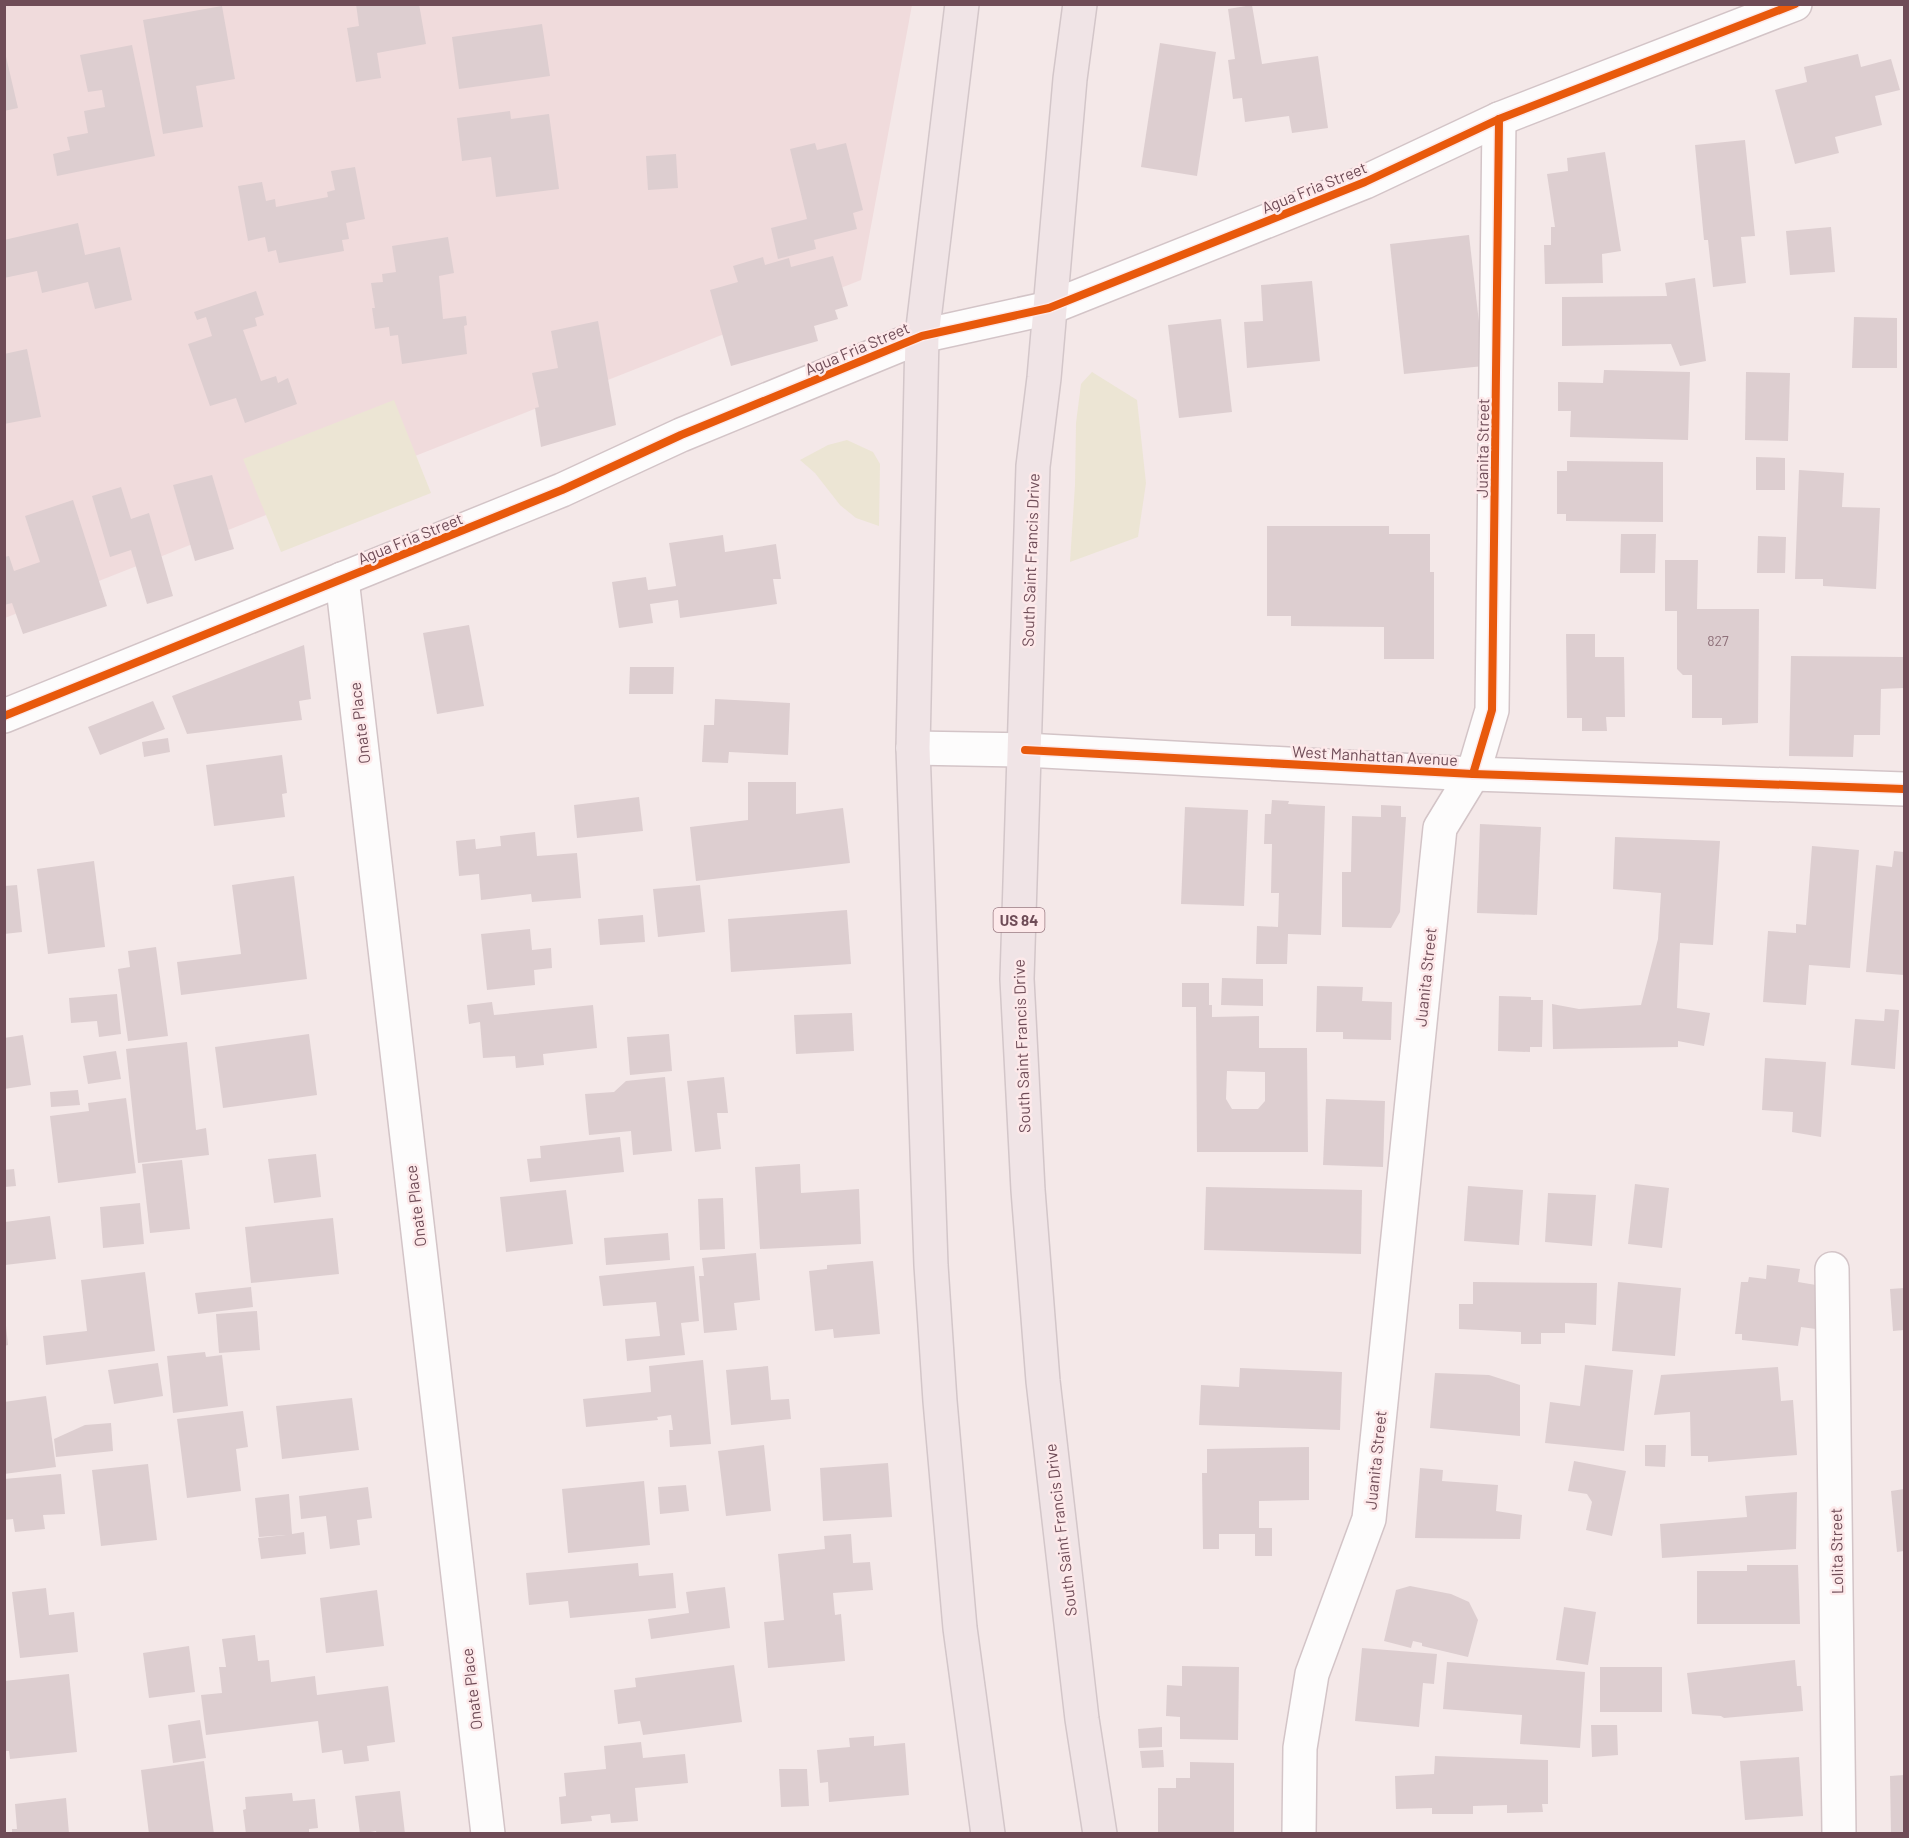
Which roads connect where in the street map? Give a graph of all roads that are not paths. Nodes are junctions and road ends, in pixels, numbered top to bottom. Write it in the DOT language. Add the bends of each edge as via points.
graph roads {
  1 [pos="962,4"];
  2 [pos="1080,4"];
  3 [pos="1795,4"];
  4 [pos="1500,119"];
  5 [pos="1049,308"];
  6 [pos="922,336"];
  7 [pos="342,579"];
  8 [pos="4,716"];
  9 [pos="913,748"];
  10 [pos="1025,750"];
  11 [pos="1473,774"];
  12 [pos="1905,789"];
  13 [pos="1832,1269"];
  14 [pos="488,1833"];
  15 [pos="988,1833"];
  16 [pos="1100,1833"];
  17 [pos="1299,1833"];
  18 [pos="1839,1833"];
  1 -- 6 [label="highway"];
  2 -- 5 [label="highway, South Saint Francis Drive / US 84"];
  3 -- 4 [label="street, Agua Fria Street"];
  4 -- 5 [label="street, Agua Fria Street" via="1365,182"];
  4 -- 11 [label="street, Juanita Street" via="1492,710"];
  5 -- 6 [label="street, Agua Fria Street"];
  5 -- 10 [label="highway, South Saint Francis Drive / US 84" via="1033,466"];
  6 -- 7 [label="street, Agua Fria Street"];
  6 -- 9 [label="highway"];
  7 -- 8 [label="street, Agua Fria Street"];
  7 -- 14 [label="street, Onate Place"];
  9 -- 10 [label="street, West Manhattan Avenue"];
  9 -- 15 [label="highway" via="931,1265 940,1401 960,1628"];
  10 -- 11 [label="street, West Manhattan Avenue"];
  10 -- 16 [label="highway, South Saint Francis Drive / US 84" via="1017,979 1028,1190 1043,1380 1082,1719"];
  11 -- 12 [label="street, West Manhattan Avenue"];
  11 -- 17 [label="street, Juanita Street" via="1440,828 1369,1520 1312,1674 1300,1748"];
  13 -- 18 [label="street, Lolita Street"];
}
